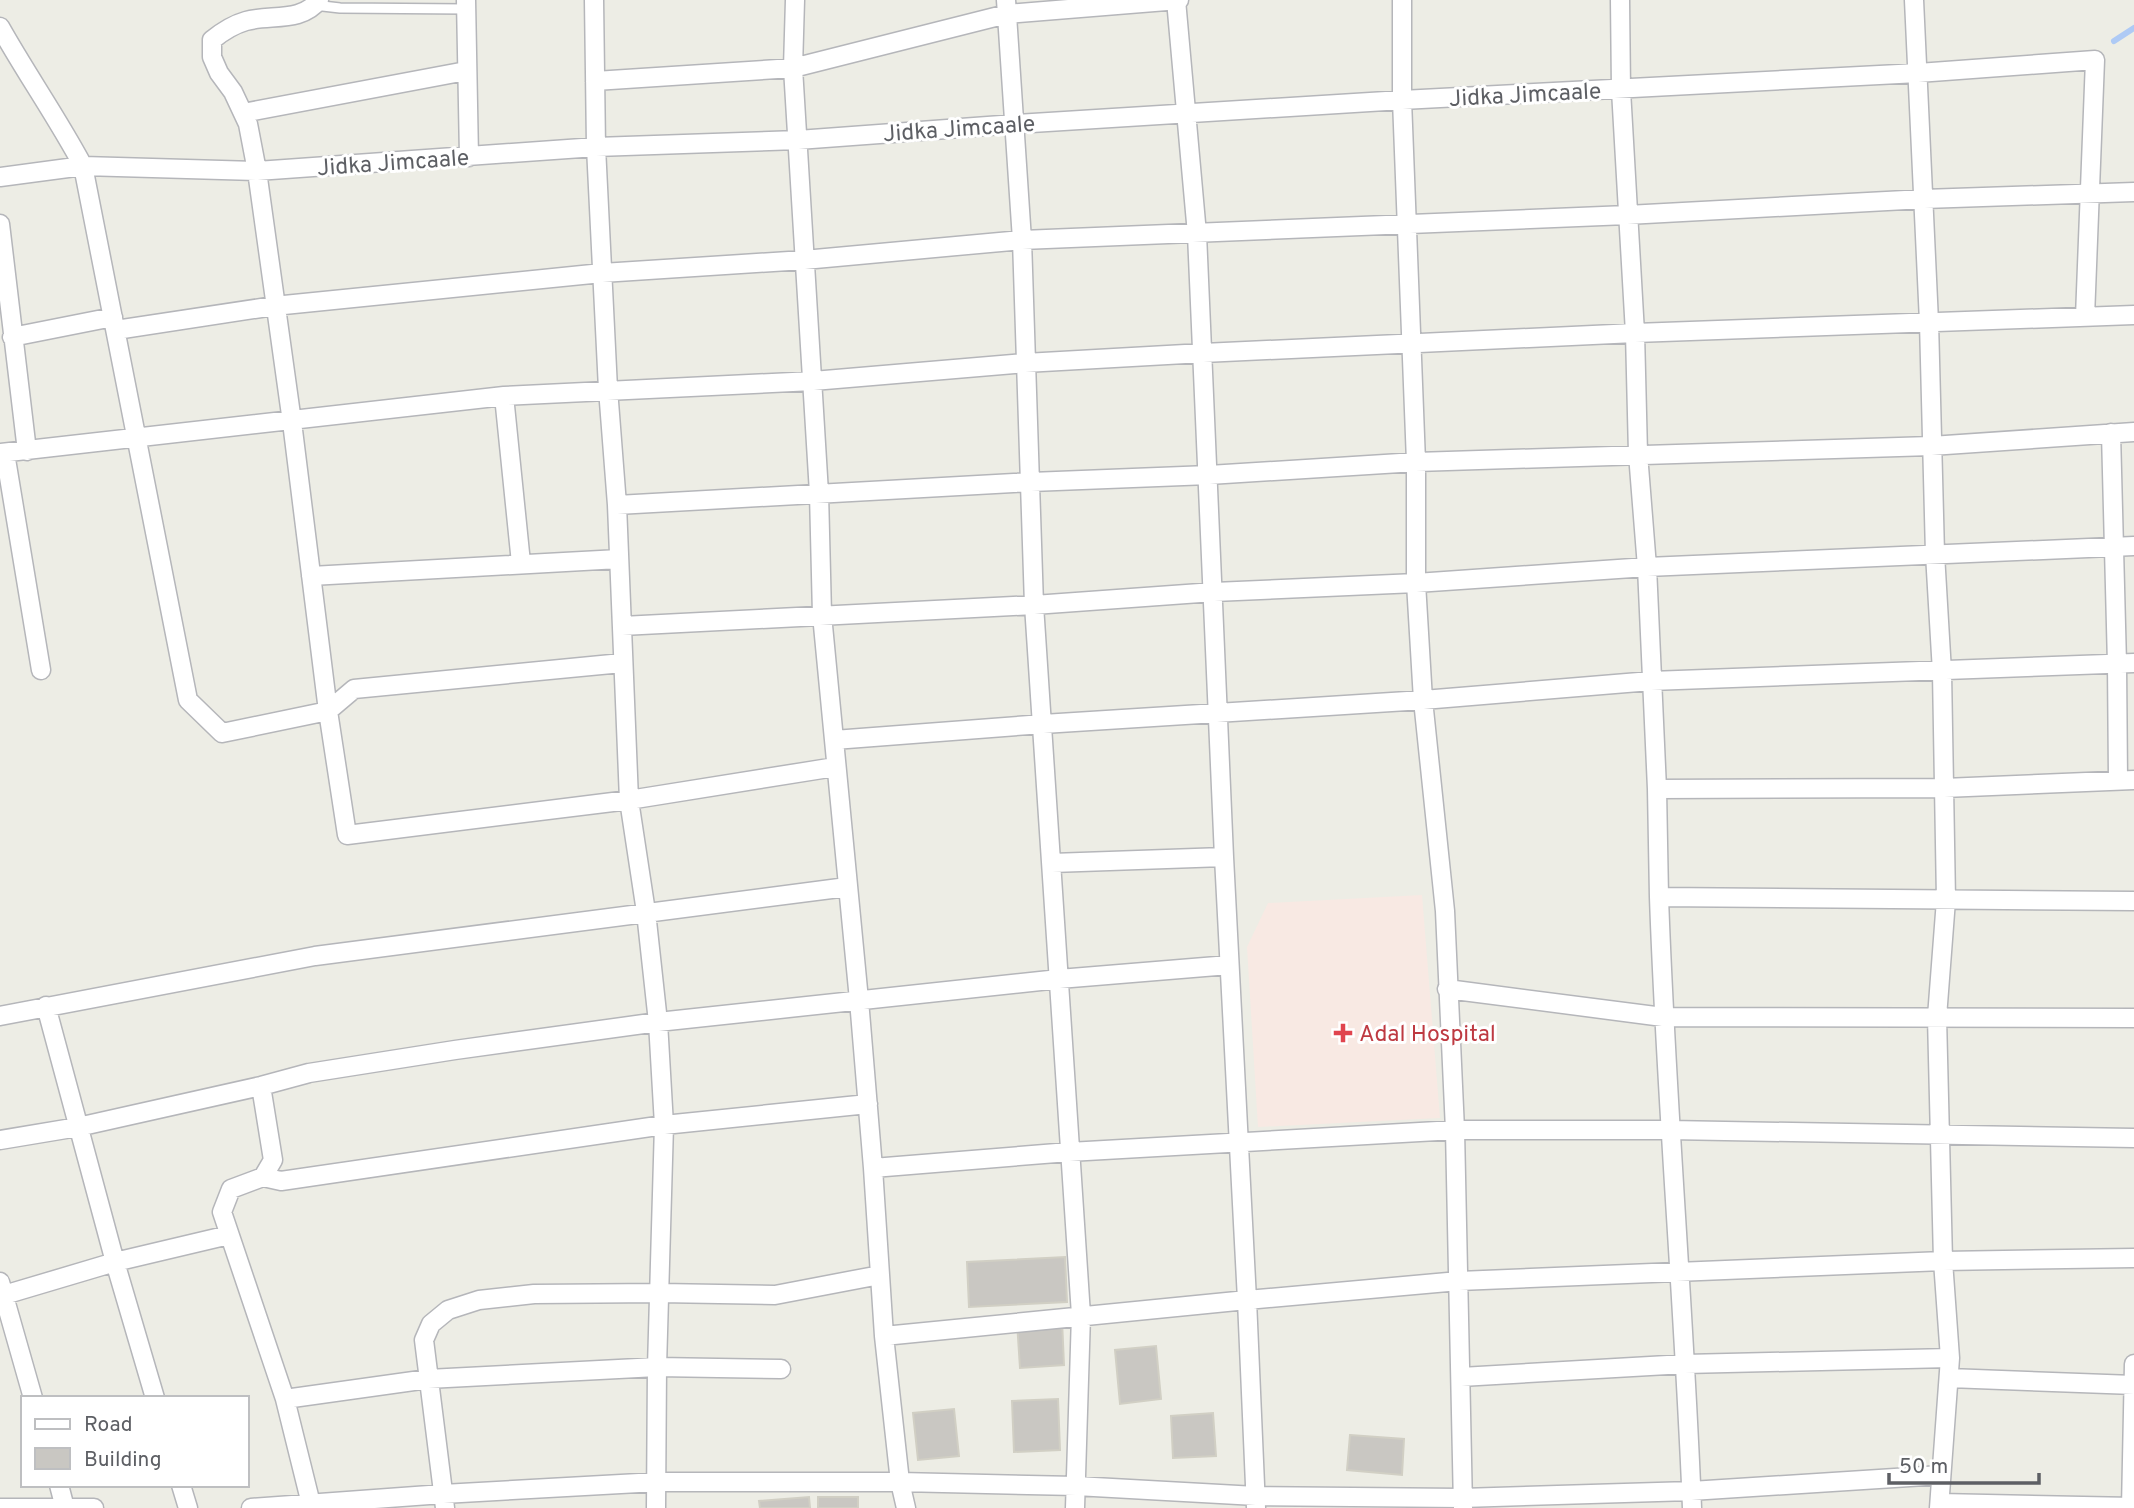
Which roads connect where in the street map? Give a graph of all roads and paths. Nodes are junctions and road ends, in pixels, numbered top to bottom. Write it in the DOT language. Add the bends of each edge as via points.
graph roads {
  1 [pos="594,0"];
  2 [pos="795,0"];
  3 [pos="1177,0"];
  4 [pos="1402,0"];
  5 [pos="1620,0"];
  6 [pos="1914,0"];
  7 [pos="316,3"];
  8 [pos="466,4"];
  9 [pos="1006,7"];
  10 [pos="0,27"];
  11 [pos="793,68"];
  12 [pos="467,71"];
  13 [pos="1918,73"];
  14 [pos="595,81"];
  15 [pos="1621,90"];
  16 [pos="1402,100"];
  17 [pos="243,113"];
  18 [pos="1188,115"];
  19 [pos="1015,124"];
  20 [pos="798,140"];
  21 [pos="596,147"];
  22 [pos="469,158"];
  23 [pos="83,166"];
  24 [pos="257,171"];
  25 [pos="0,177"];
  26 [pos="2134,192"];
  27 [pos="2089,195"];
  28 [pos="1924,200"];
  29 [pos="1627,215"];
  30 [pos="0,223"];
  31 [pos="1407,223"];
  32 [pos="1197,234"];
  33 [pos="1021,240"];
  34 [pos="804,260"];
  35 [pos="602,273"];
  36 [pos="274,306"];
  37 [pos="2134,315"];
  38 [pos="2085,317"];
  39 [pos="1929,322"];
  40 [pos="115,323"];
  41 [pos="1635,333"];
  42 [pos="12,337"];
  43 [pos="1411,344"];
  44 [pos="1203,353"];
  45 [pos="1024,363"];
  46 [pos="813,381"];
  47 [pos="608,389"];
  48 [pos="504,396"];
  49 [pos="292,422"];
  50 [pos="2134,432"];
  51 [pos="2111,433"];
  52 [pos="135,438"];
  53 [pos="1931,446"];
  54 [pos="27,450"];
  55 [pos="3,453"];
  56 [pos="1639,454"];
  57 [pos="1416,461"];
  58 [pos="1209,475"];
  59 [pos="1031,482"];
  60 [pos="819,493"];
  61 [pos="617,505"];
  62 [pos="2134,546"];
  63 [pos="2113,547"];
  64 [pos="1935,554"];
  65 [pos="619,559"];
  66 [pos="521,563"];
  67 [pos="1647,567"];
  68 [pos="311,576"];
  69 [pos="1416,583"];
  70 [pos="1214,592"];
  71 [pos="1034,605"];
  72 [pos="822,615"];
  73 [pos="622,626"];
  74 [pos="622,663"];
  75 [pos="2126,664"];
  76 [pos="41,670"];
  77 [pos="1942,671"];
  78 [pos="1651,681"];
  79 [pos="1423,700"];
  80 [pos="328,711"];
  81 [pos="1217,713"];
  82 [pos="1043,724"];
  83 [pos="834,740"];
  84 [pos="835,767"];
  85 [pos="2126,780"];
  86 [pos="1944,788"];
  87 [pos="1657,789"];
  88 [pos="629,800"];
  89 [pos="1224,857"];
  90 [pos="1052,863"];
  91 [pos="848,887"];
  92 [pos="1659,897"];
  93 [pos="1946,900"];
  94 [pos="2134,901"];
  95 [pos="646,912"];
  96 [pos="1229,965"];
  97 [pos="1059,979"];
  98 [pos="1447,989"];
  99 [pos="859,1000"];
  100 [pos="46,1006"];
  101 [pos="0,1016"];
  102 [pos="1663,1017"];
  103 [pos="1937,1017"];
  104 [pos="2134,1018"];
  105 [pos="658,1022"];
  106 [pos="261,1086"];
  107 [pos="868,1104"];
  108 [pos="664,1125"];
  109 [pos="78,1126"];
  110 [pos="1670,1129"];
  111 [pos="1455,1130"];
  112 [pos="1942,1133"];
  113 [pos="2134,1139"];
  114 [pos="0,1140"];
  115 [pos="1239,1142"];
  116 [pos="1069,1152"];
  117 [pos="873,1168"];
  118 [pos="263,1177"];
  119 [pos="229,1235"];
  120 [pos="2134,1258"];
  121 [pos="1943,1261"];
  122 [pos="115,1262"];
  123 [pos="1680,1272"];
  124 [pos="880,1275"];
  125 [pos="1459,1281"];
  126 [pos="2,1288"];
  127 [pos="660,1293"];
  128 [pos="1247,1300"];
  129 [pos="1081,1315"];
  130 [pos="884,1336"];
  131 [pos="1950,1357"];
  132 [pos="1685,1364"];
  133 [pos="2134,1364"];
  134 [pos="657,1367"];
  135 [pos="780,1369"];
  136 [pos="1461,1377"];
  137 [pos="1949,1378"];
  138 [pos="428,1379"];
  139 [pos="2134,1385"];
  140 [pos="32,1396"];
  141 [pos="154,1396"];
  142 [pos="285,1399"];
  143 [pos="1941,1475"];
  144 [pos="657,1482"];
  145 [pos="900,1482"];
  146 [pos="1076,1486"];
  147 [pos="60,1487"];
  148 [pos="182,1487"];
  149 [pos="1692,1499"];
  150 [pos="444,1501"];
  151 [pos="1256,1502"];
  152 [pos="1462,1503"];
  153 [pos="1939,1505"];
  154 [pos="311,1506"];
  155 [pos="0,1508"];
  156 [pos="65,1508"];
  157 [pos="94,1508"];
  158 [pos="188,1508"];
  159 [pos="251,1508"];
  160 [pos="656,1508"];
  161 [pos="906,1508"];
  162 [pos="1075,1508"];
  163 [pos="2132,1508"];
  1 -- 14 [label="street"];
  2 -- 11 [label="street"];
  3 -- 9 [label="street"];
  3 -- 18 [label="street"];
  4 -- 16 [label="street"];
  5 -- 15 [label="street"];
  6 -- 13 [label="street"];
  7 -- 8 [label="lane" via="340,8"];
  7 -- 17 [label="street" via="299,14 248,20 226,28 212,40 212,57"];
  8 -- 12 [label="street"];
  9 -- 11 [label="street"];
  9 -- 19 [label="street"];
  10 -- 23 [label="street"];
  11 -- 14 [label="street"];
  11 -- 20 [label="street"];
  12 -- 17 [label="street"];
  12 -- 22 [label="street"];
  13 -- 15 [label="street, Jidka Jimcaale"];
  13 -- 27 [label="street, Jidka Jimcaale" via="2095,60"];
  13 -- 28 [label="street"];
  14 -- 21 [label="street"];
  15 -- 16 [label="street, Jidka Jimcaale"];
  15 -- 29 [label="street"];
  16 -- 18 [label="street, Jidka Jimcaale"];
  16 -- 31 [label="street"];
  17 -- 24 [label="street"];
  18 -- 19 [label="street, Jidka Jimcaale"];
  18 -- 32 [label="street"];
  19 -- 20 [label="street, Jidka Jimcaale"];
  19 -- 33 [label="street"];
  20 -- 21 [label="street, Jidka Jimcaale"];
  20 -- 34 [label="street"];
  21 -- 22 [label="street, Jidka Jimcaale"];
  21 -- 35 [label="street"];
  22 -- 24 [label="street, Jidka Jimcaale"];
  23 -- 24 [label="street, Jidka Jimcaale"];
  23 -- 25 [label="street, Jidka Jimcaale"];
  23 -- 40 [label="street"];
  24 -- 36 [label="street"];
  26 -- 27 [label="street"];
  27 -- 28 [label="street"];
  27 -- 38 [label="street"];
  28 -- 29 [label="street"];
  28 -- 39 [label="street"];
  29 -- 31 [label="street"];
  29 -- 41 [label="street"];
  30 -- 42 [label="street"];
  31 -- 32 [label="street"];
  31 -- 43 [label="street"];
  32 -- 33 [label="street"];
  32 -- 44 [label="street"];
  33 -- 34 [label="street"];
  33 -- 45 [label="street"];
  34 -- 35 [label="street"];
  34 -- 46 [label="street"];
  35 -- 36 [label="street"];
  35 -- 47 [label="street"];
  36 -- 40 [label="street"];
  36 -- 49 [label="street"];
  37 -- 38 [label="street"];
  38 -- 39 [label="street"];
  39 -- 41 [label="street"];
  39 -- 53 [label="street"];
  40 -- 42 [label="street"];
  40 -- 52 [label="street"];
  41 -- 43 [label="street"];
  41 -- 56 [label="street"];
  42 -- 54 [label="street"];
  43 -- 44 [label="street"];
  43 -- 57 [label="street"];
  44 -- 45 [label="street"];
  44 -- 58 [label="street"];
  45 -- 46 [label="street"];
  45 -- 59 [label="street"];
  46 -- 47 [label="street"];
  46 -- 60 [label="street"];
  47 -- 48 [label="street"];
  47 -- 61 [label="street"];
  48 -- 49 [label="street"];
  48 -- 66 [label="street"];
  49 -- 52 [label="street"];
  49 -- 68 [label="street"];
  50 -- 51 [label="street"];
  51 -- 53 [label="street"];
  51 -- 63 [label="street"];
  52 -- 54 [label="street"];
  52 -- 80 [label="street" via="188,700 222,733"];
  53 -- 56 [label="street"];
  53 -- 64 [label="street"];
  54 -- 55 [label="street"];
  55 -- 76 [label="street"];
  56 -- 57 [label="street"];
  56 -- 67 [label="street"];
  57 -- 58 [label="street"];
  57 -- 69 [label="street"];
  58 -- 59 [label="street"];
  58 -- 70 [label="street"];
  59 -- 60 [label="street"];
  59 -- 71 [label="street"];
  60 -- 61 [label="street"];
  60 -- 72 [label="street"];
  61 -- 65 [label="street"];
  62 -- 63 [label="street"];
  63 -- 64 [label="street"];
  63 -- 75 [label="street"];
  64 -- 67 [label="street"];
  64 -- 77 [label="street"];
  65 -- 66 [label="street"];
  65 -- 73 [label="street"];
  66 -- 68 [label="street"];
  67 -- 69 [label="street"];
  67 -- 78 [label="street"];
  68 -- 80 [label="street"];
  69 -- 70 [label="street"];
  69 -- 79 [label="street"];
  70 -- 71 [label="street"];
  70 -- 81 [label="street"];
  71 -- 72 [label="street"];
  71 -- 82 [label="street"];
  72 -- 73 [label="street"];
  72 -- 83 [label="street"];
  73 -- 74 [label="street"];
  74 -- 80 [label="street" via="354,689"];
  74 -- 88 [label="street"];
  75 -- 77 [label="street"];
  75 -- 85 [label="street"];
  77 -- 78 [label="street"];
  77 -- 86 [label="street"];
  78 -- 79 [label="street"];
  78 -- 87 [label="street"];
  79 -- 81 [label="street"];
  79 -- 98 [label="street" via="1445,911"];
  80 -- 88 [label="street" via="347,835"];
  81 -- 82 [label="street"];
  81 -- 89 [label="street"];
  82 -- 83 [label="street"];
  82 -- 90 [label="street"];
  83 -- 84 [label="street"];
  84 -- 88 [label="street"];
  84 -- 91 [label="street"];
  85 -- 86 [label="street"];
  86 -- 87 [label="street"];
  86 -- 93 [label="street"];
  87 -- 92 [label="street"];
  88 -- 95 [label="street"];
  89 -- 90 [label="street"];
  89 -- 96 [label="street"];
  90 -- 97 [label="street"];
  91 -- 95 [label="street"];
  91 -- 99 [label="street"];
  92 -- 93 [label="street"];
  92 -- 102 [label="street"];
  93 -- 94 [label="street"];
  93 -- 103 [label="street"];
  95 -- 100 [label="street" via="315,956"];
  95 -- 105 [label="street"];
  96 -- 97 [label="street"];
  96 -- 115 [label="street"];
  97 -- 99 [label="street"];
  97 -- 116 [label="street"];
  98 -- 102 [label="street"];
  98 -- 111 [label="street"];
  99 -- 105 [label="street"];
  99 -- 107 [label="street"];
  100 -- 101 [label="street"];
  100 -- 109 [label="street"];
  102 -- 103 [label="street"];
  102 -- 110 [label="street"];
  103 -- 104 [label="street"];
  103 -- 112 [label="street"];
  105 -- 106 [label="street" via="309,1073"];
  105 -- 108 [label="street"];
  106 -- 109 [label="street"];
  106 -- 118 [label="street" via="273,1160"];
  107 -- 108 [label="street"];
  107 -- 117 [label="street"];
  108 -- 118 [label="street" via="308,1178 281,1181"];
  108 -- 127 [label="street"];
  109 -- 114 [label="street"];
  109 -- 122 [label="street"];
  110 -- 111 [label="street"];
  110 -- 112 [label="street"];
  110 -- 123 [label="street"];
  111 -- 115 [label="street"];
  111 -- 125 [label="street"];
  112 -- 113 [label="street"];
  112 -- 121 [label="street"];
  115 -- 116 [label="street"];
  115 -- 128 [label="street"];
  116 -- 117 [label="street"];
  116 -- 129 [label="street"];
  117 -- 124 [label="street"];
  118 -- 119 [label="street" via="231,1189 222,1212"];
  119 -- 122 [label="street"];
  119 -- 142 [label="street"];
  120 -- 121 [label="street"];
  121 -- 123 [label="street"];
  121 -- 131 [label="street"];
  122 -- 126 [label="street"];
  122 -- 141 [label="street"];
  123 -- 125 [label="street"];
  123 -- 132 [label="street"];
  124 -- 127 [label="street" via="775,1295"];
  124 -- 130 [label="street"];
  125 -- 128 [label="street"];
  125 -- 136 [label="street"];
  126 -- 140 [label="street"];
  127 -- 134 [label="street"];
  127 -- 138 [label="street" via="534,1294 479,1300 448,1310 431,1324 425,1340"];
  128 -- 129 [label="street"];
  128 -- 151 [label="street"];
  129 -- 130 [label="street"];
  129 -- 146 [label="street"];
  130 -- 145 [label="street"];
  131 -- 132 [label="street"];
  131 -- 137 [label="street"];
  132 -- 136 [label="street"];
  132 -- 149 [label="street"];
  133 -- 139 [label="street"];
  134 -- 135 [label="street"];
  134 -- 138 [label="street"];
  134 -- 144 [label="street"];
  136 -- 152 [label="street"];
  137 -- 139 [label="street"];
  137 -- 143 [label="street"];
  138 -- 142 [label="street"];
  138 -- 150 [label="street"];
  139 -- 163 [label="street"];
  142 -- 154 [label="street"];
  143 -- 149 [label="street"];
  143 -- 153 [label="street"];
  144 -- 145 [label="street"];
  144 -- 150 [label="street"];
  144 -- 160 [label="street"];
  145 -- 146 [label="street"];
  145 -- 161 [label="street"];
  146 -- 151 [label="street"];
  146 -- 162 [label="street"];
  147 -- 156 [label="street"];
  148 -- 158 [label="street"];
  149 -- 152 [label="street"];
  150 -- 154 [label="street"];
  151 -- 152 [label="street"];
  153 -- 163 [label="street"];
  154 -- 159 [label="street"];
  155 -- 156 [label="street"];
  156 -- 157 [label="street"];
}
